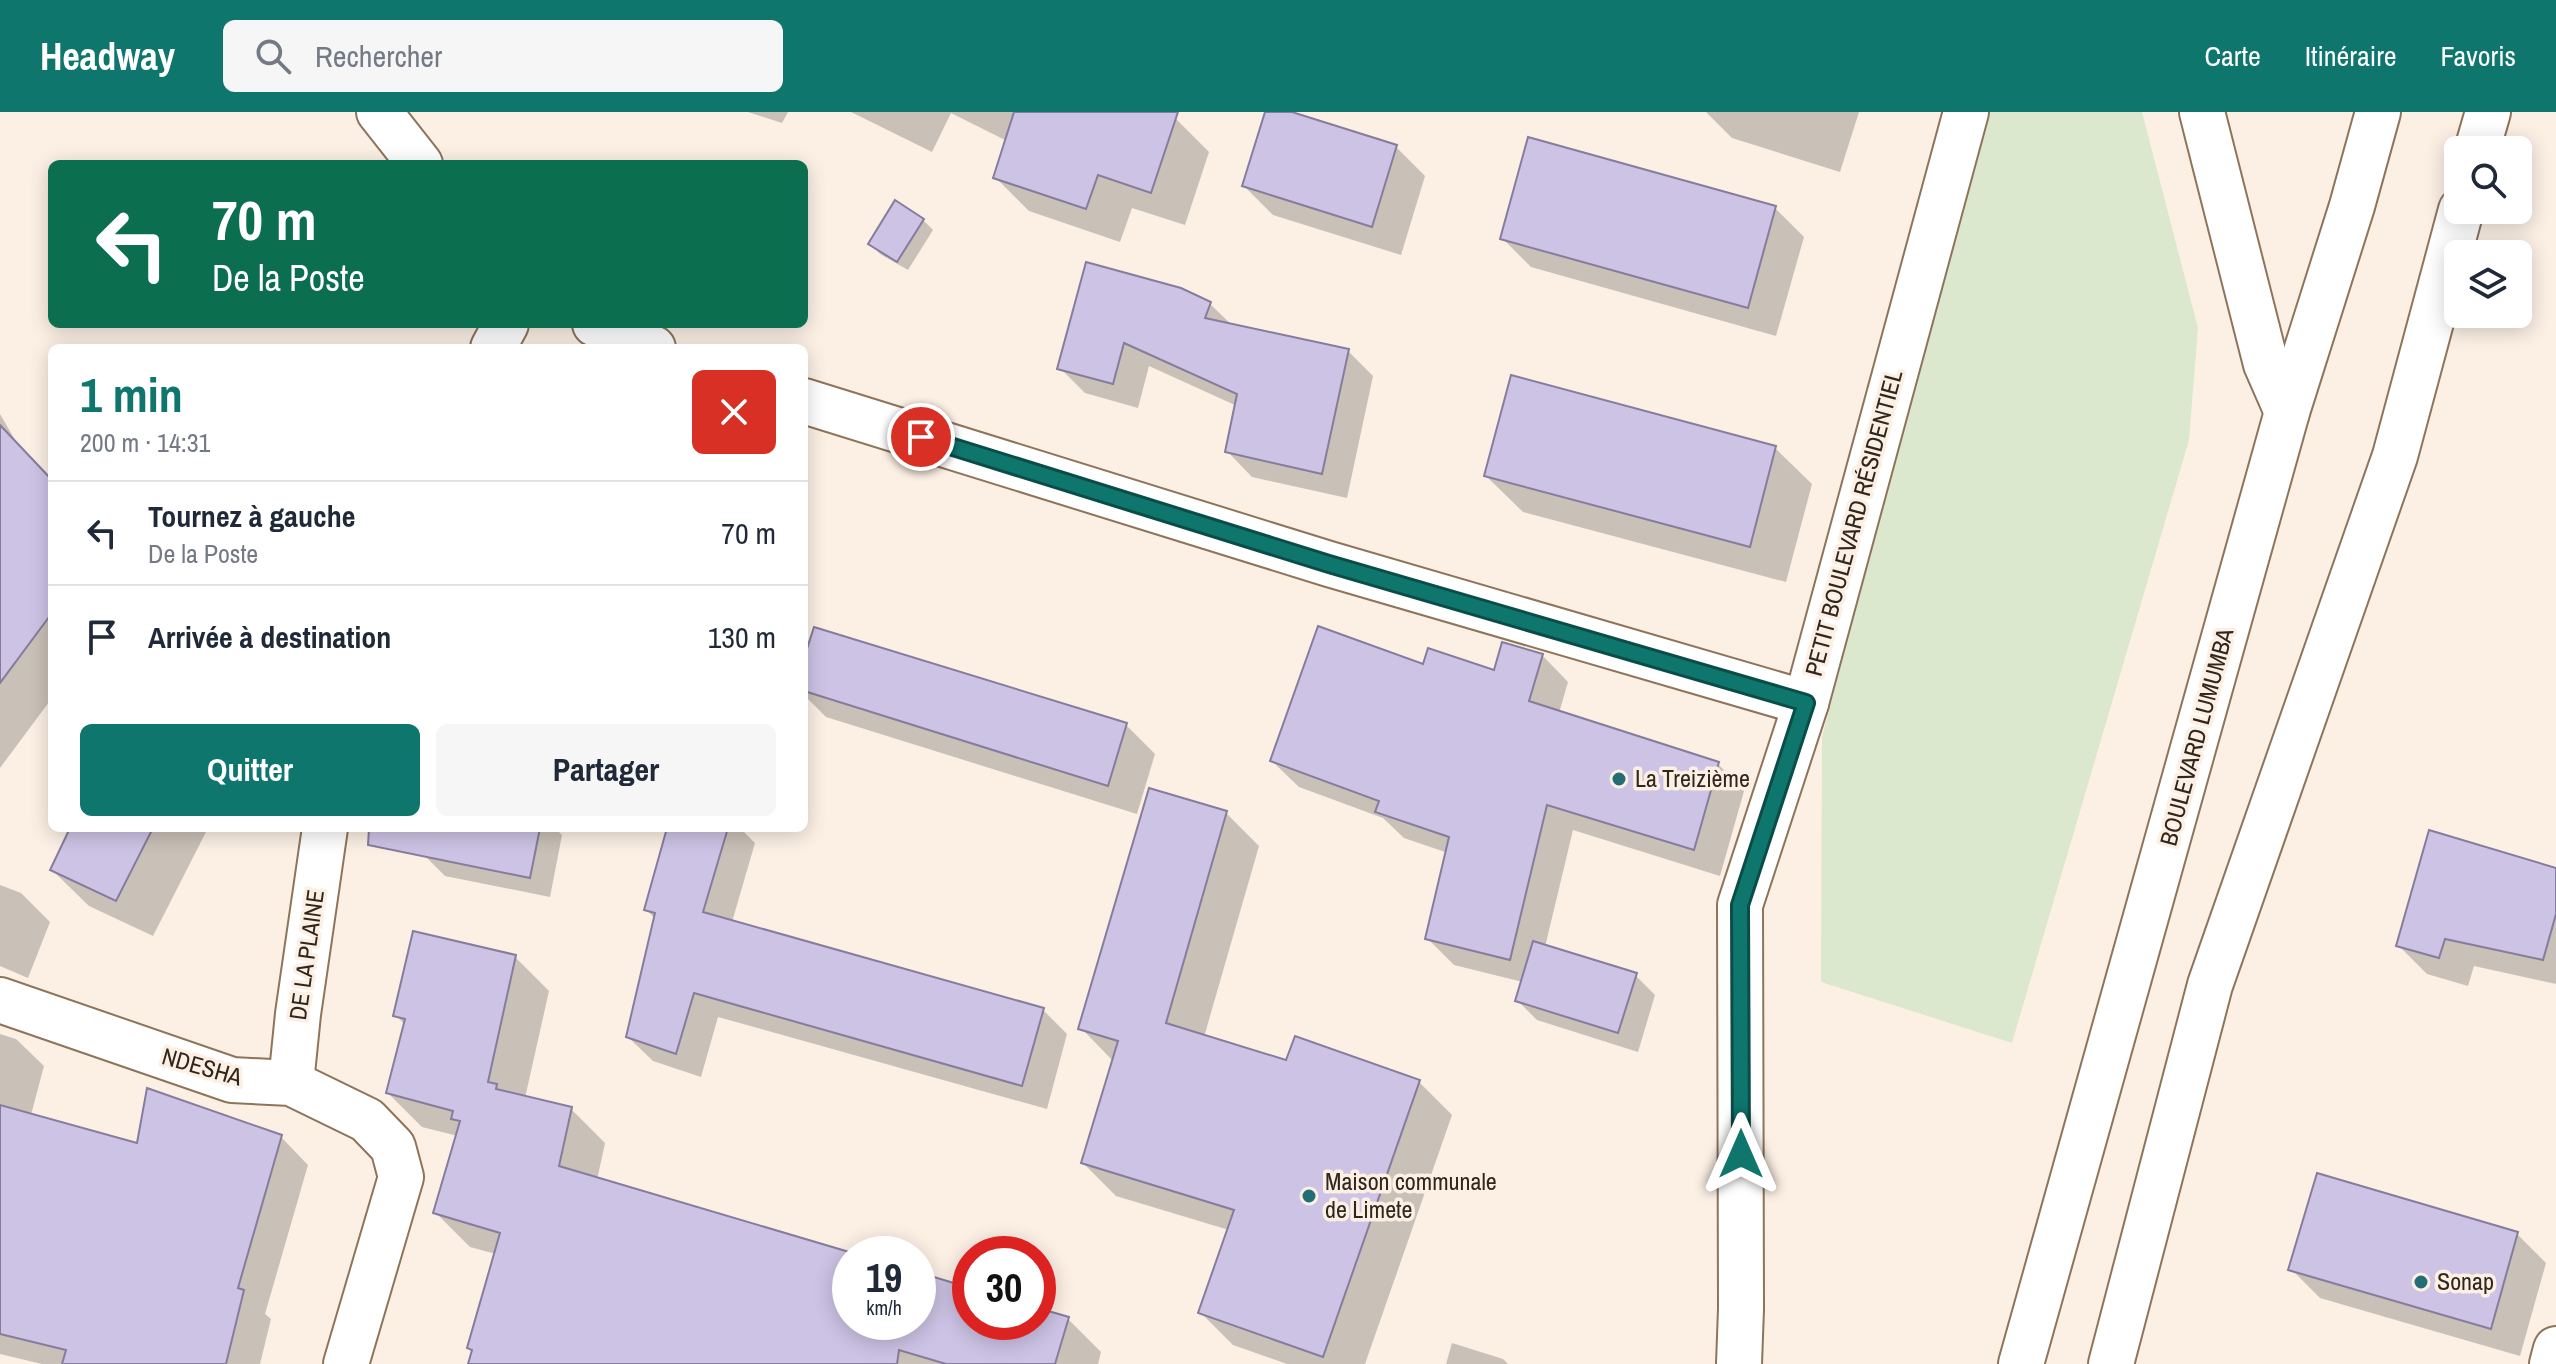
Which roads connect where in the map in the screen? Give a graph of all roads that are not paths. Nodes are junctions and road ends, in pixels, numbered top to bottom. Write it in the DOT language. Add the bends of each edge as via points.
graph roads {
  1 [pos="379,112"];
  2 [pos="1966,112"];
  3 [pos="2202,112"];
  4 [pos="2378,112"];
  5 [pos="2488,112"];
  6 [pos="2481,136"];
  7 [pos="417,160"];
  8 [pos="2457,224"];
  9 [pos="605,328"];
  10 [pos="643,344"];
  11 [pos="808,402"];
  12 [pos="2287,412"];
  13 [pos="1806,703"];
  14 [pos="324,832"];
  15 [pos="0,1000"];
  16 [pos="291,1083"];
  17 [pos="2556,1349"];
  18 [pos="346,1364"];
  19 [pos="1739,1364"];
  20 [pos="2021,1364"];
  21 [pos="2111,1364"];
  22 [pos="2552,1364"];
  1 -- 7 [label="main road"];
  2 -- 13 [label="main road, PETIT BOULEVARD RÉSIDENTIEL"];
  3 -- 12 [label="main road" via="2266,364"];
  4 -- 12 [label="main road, BOULEVARD LUMUMBA"];
  5 -- 6 [label="main road"];
  8 -- 21 [label="main road" via="2395,456 2210,985"];
  9 -- 10 [label="main road"];
  11 -- 13 [label="main road" via="1329,564"];
  12 -- 20 [label="main road, BOULEVARD LUMUMBA"];
  13 -- 19 [label="main road, PETIT BOULEVARD RÉSIDENTIEL" via="1740,905"];
  14 -- 16 [label="main road, DE LA PLAINE"];
  15 -- 16 [label="main road, NDESHA" via="232,1080"];
  16 -- 18 [label="main road, NDESHA" via="367,1120 393,1147 401,1177"];
  17 -- 22 [label="main road"];
}
